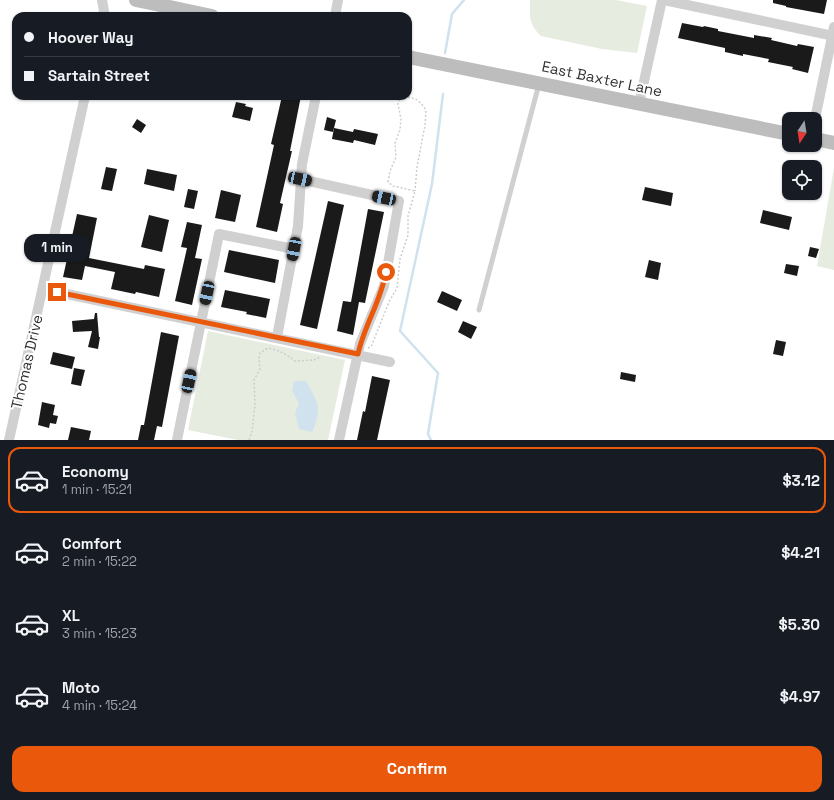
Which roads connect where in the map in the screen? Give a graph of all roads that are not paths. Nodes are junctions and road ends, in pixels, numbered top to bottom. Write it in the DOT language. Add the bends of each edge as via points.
graph roads {
  1 [pos="102,0"];
  2 [pos="136,0"];
  3 [pos="338,0"];
  4 [pos="663,0"];
  5 [pos="104,12"];
  6 [pos="193,12"];
  7 [pos="336,12"];
  8 [pos="833,33"];
  9 [pos="412,58"];
  10 [pos="539,83"];
  11 [pos="84,100"];
  12 [pos="315,100"];
  13 [pos="639,104"];
  14 [pos="816,112"];
  15 [pos="782,133"];
  16 [pos="822,140"];
  17 [pos="834,143"];
  18 [pos="300,179"];
  19 [pos="294,249"];
  20 [pos="43,289"];
  21 [pos="479,310"];
  22 [pos="201,322"];
  23 [pos="277,337"];
  24 [pos="358,354"];
  25 [pos="390,362"];
  26 [pos="9,440"];
  27 [pos="177,440"];
  28 [pos="339,440"];
  1 -- 5 [label="street"];
  2 -- 6 [label="main road"];
  3 -- 7 [label="street"];
  4 -- 8 [label="street"];
  4 -- 13 [label="street"];
  8 -- 14 [label="street"];
  9 -- 10 [label="main road, East Baxter Lane"];
  10 -- 13 [label="main road, East Baxter Lane"];
  10 -- 21 [label="lane"];
  11 -- 20 [label="street, Thomas Drive"];
  12 -- 18 [label="street"];
  13 -- 15 [label="main road, East Baxter Lane"];
  16 -- 17 [label="main road"];
  18 -- 19 [label="street" via="298,226"];
  18 -- 24 [label="street" via="398,201 384,286"];
  19 -- 22 [label="street" via="219,234"];
  19 -- 23 [label="street"];
  20 -- 22 [label="street"];
  20 -- 26 [label="street, Thomas Drive"];
  22 -- 23 [label="street"];
  22 -- 27 [label="street"];
  23 -- 24 [label="street"];
  24 -- 25 [label="street"];
  24 -- 28 [label="street"];
}
